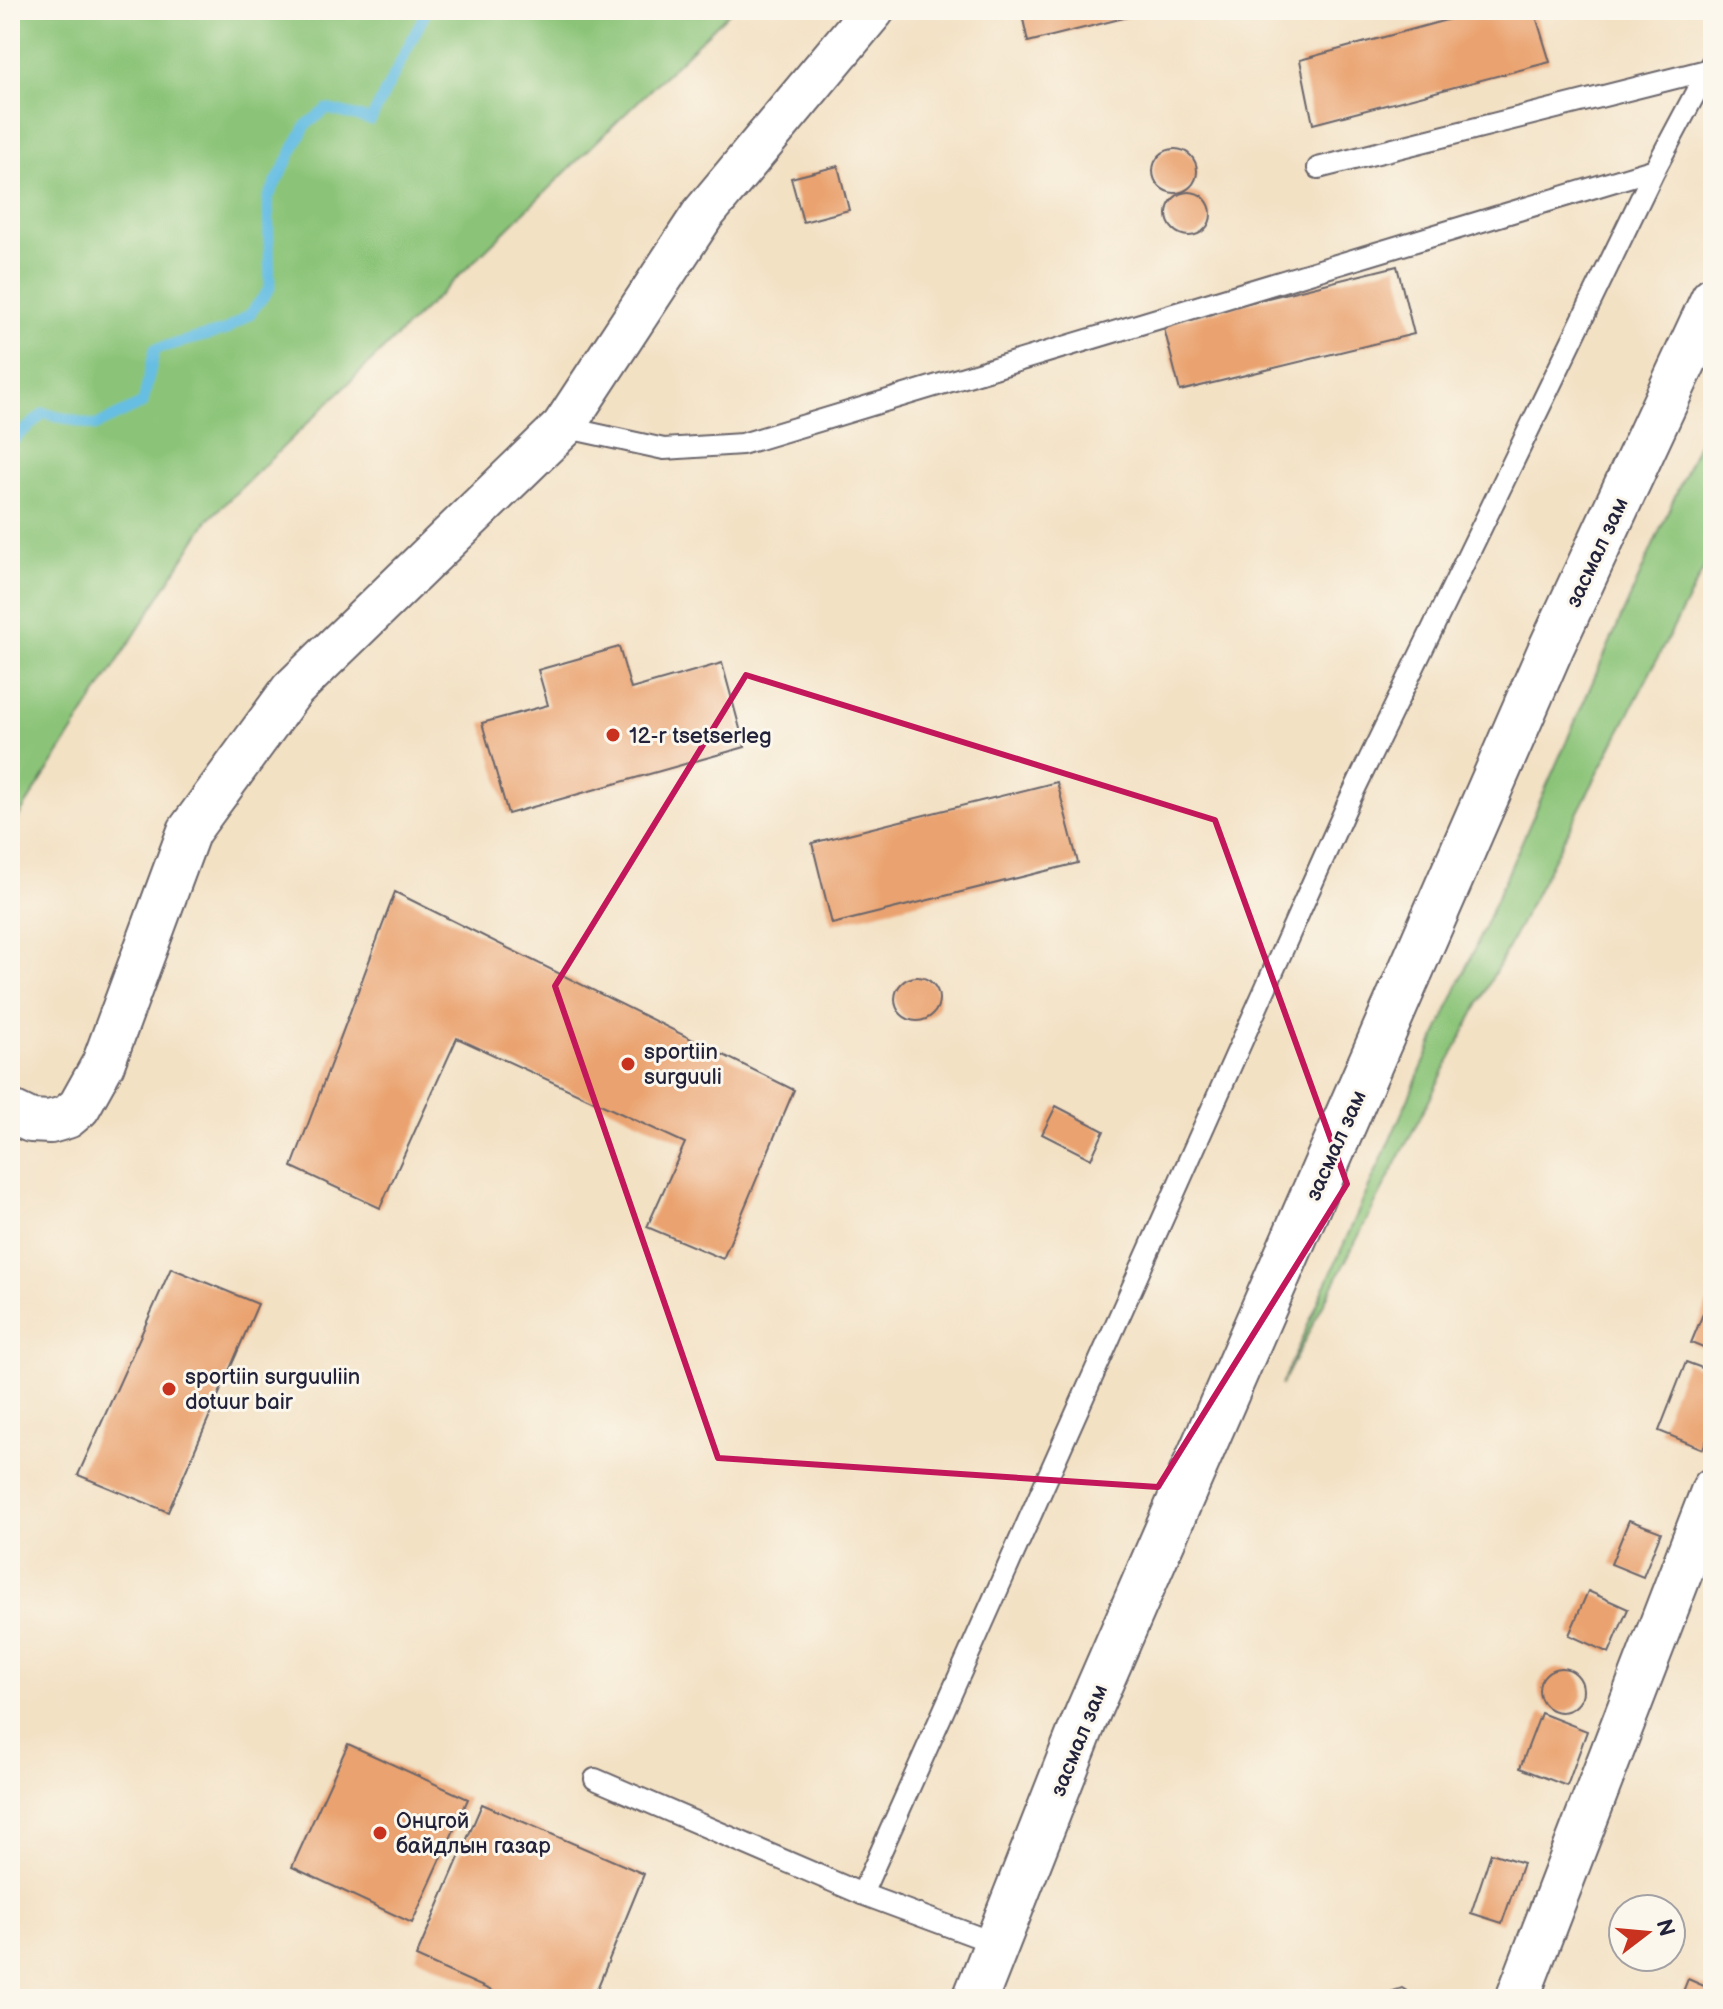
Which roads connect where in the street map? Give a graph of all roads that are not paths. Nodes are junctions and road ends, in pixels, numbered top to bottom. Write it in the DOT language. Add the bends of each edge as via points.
graph roads {
  1 [pos="873,10"];
  2 [pos="1710,65"];
  3 [pos="1318,168"];
  4 [pos="1655,169"];
  5 [pos="1713,299"];
  6 [pos="563,427"];
  7 [pos="10,1111"];
  8 [pos="1713,1489"];
  9 [pos="595,1779"];
  10 [pos="862,1894"];
  11 [pos="997,1944"];
  12 [pos="975,1999"];
  13 [pos="1517,1999"];
  1 -- 6 [label="street" via="703,214"];
  2 -- 3 [label="lane"];
  2 -- 4 [label="lane"];
  4 -- 6 [label="lane" via="742,444 664,449"];
  4 -- 10 [label="lane" via="1348,803"];
  5 -- 11 [label="highway, засмал зам" via="1552,646 1119,1641"];
  6 -- 7 [label="street" via="292,690 189,831 103,1064 79,1107 50,1122 31,1121"];
  8 -- 13 [label="street"];
  9 -- 10 [label="lane"];
  10 -- 11 [label="lane"];
  11 -- 12 [label="highway, засмал зам"];
}
